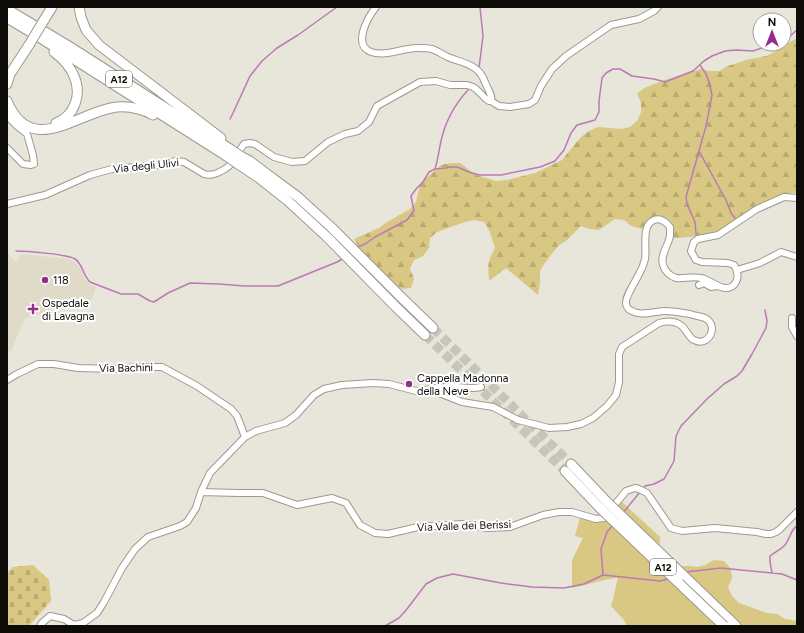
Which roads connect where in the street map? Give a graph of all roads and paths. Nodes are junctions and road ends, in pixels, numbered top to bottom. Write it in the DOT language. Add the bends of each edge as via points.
graph roads {
  1 [pos="52,7"];
  2 [pos="79,7"];
  3 [pos="376,7"];
  4 [pos="658,7"];
  5 [pos="7,9"];
  6 [pos="7,18"];
  7 [pos="7,22"];
  8 [pos="7,84"];
  9 [pos="7,101"];
  10 [pos="491,101"];
  11 [pos="7,116"];
  12 [pos="18,120"];
  13 [pos="198,138"];
  14 [pos="7,148"];
  15 [pos="229,150"];
  16 [pos="261,174"];
  17 [pos="797,198"];
  18 [pos="7,204"];
  19 [pos="797,257"];
  20 [pos="737,270"];
  21 [pos="699,285"];
  22 [pos="718,286"];
  23 [pos="792,318"];
  24 [pos="433,328"];
  25 [pos="425,335"];
  26 [pos="797,336"];
  27 [pos="7,380"];
  28 [pos="481,387"];
  29 [pos="420,392"];
  30 [pos="245,437"];
  31 [pos="571,464"];
  32 [pos="565,471"];
  33 [pos="201,492"];
  34 [pos="604,505"];
  35 [pos="797,512"];
  36 [pos="40,626"];
  37 [pos="724,626"];
  38 [pos="736,626"];
  1 -- 8 [label="highway, bridge" via="10,74"];
  2 -- 15 [label="highway" via="86,30 99,45 196,118"];
  3 -- 10 [label="street" via="366,21 363,32 364,47 370,52 433,49 477,70 483,78"];
  4 -- 10 [label="street" via="639,19 611,25 566,56 552,68 535,100 529,104 510,107 499,106"];
  5 -- 15 [label="highway, A12"];
  6 -- 13 [label="highway, A12"];
  7 -- 12 [label="highway" via="63,59 75,76 77,86 75,106 62,121 49,126 37,126"];
  9 -- 12 [label="highway"];
  10 -- 18 [label="street, Via degli Ulivi" via="467,85 450,85 436,81 420,82 377,106 369,122 358,131 328,142 305,161 292,162 274,157 250,143 244,144 229,166 212,175 176,161 112,169 90,175 45,195"];
  11 -- 14 [label="street" via="27,134 34,155 34,164 23,164"];
  12 -- 13 [label="highway" via="27,127 50,130 122,106 145,111"];
  13 -- 15 [label="highway, A12"];
  15 -- 16 [label="highway, A12, bridge"];
  16 -- 24 [label="highway, A12" via="298,197"];
  16 -- 25 [label="highway, A12"];
  17 -- 20 [label="street" via="784,197 757,209 718,235 694,242 691,251 696,260 728,263 734,265"];
  19 -- 20 [label="street" via="781,252"];
  20 -- 22 [label="street" via="735,284 724,288"];
  21 -- 22 [label="street" via="704,283 711,287"];
  22 -- 29 [label="street" via="706,279 676,278 668,273 663,267 662,259 670,236 670,227 665,221 658,219 647,226 645,260 626,298 628,309 634,313 665,311 705,318 712,330 711,334 709,338 700,342 694,340 679,324 666,321 622,347 619,354 619,382 616,395 593,418 581,424 549,428 518,420 493,407 462,402 439,392"];
  23 -- 26 [label="street" via="792,326"];
  27 -- 30 [label="street, Via Bachini" via="38,364 78,368 162,368 197,386 231,409"];
  28 -- 29 [label="street" via="436,387"];
  29 -- 30 [label="street" via="389,384 373,383 324,389 314,395 285,423 256,431"];
  30 -- 33 [label="street" via="210,473"];
  31 -- 34 [label="highway, A12"];
  32 -- 34 [label="highway, A12"];
  33 -- 35 [label="street, Via Valle dei Berissi" via="263,493 297,504 332,498 346,503 360,525 375,533 388,534 418,526 462,524 488,528 510,527 559,512 572,512 596,519 604,518 626,491 635,488 647,493 671,528 682,531 715,528 771,534"];
  33 -- 36 [label="street" via="196,508 187,522 148,537 135,548 97,613 83,623 74,625 64,619 50,616"];
  34 -- 37 [label="highway, A12, bridge"];
  34 -- 38 [label="highway, A12, bridge"];
}
